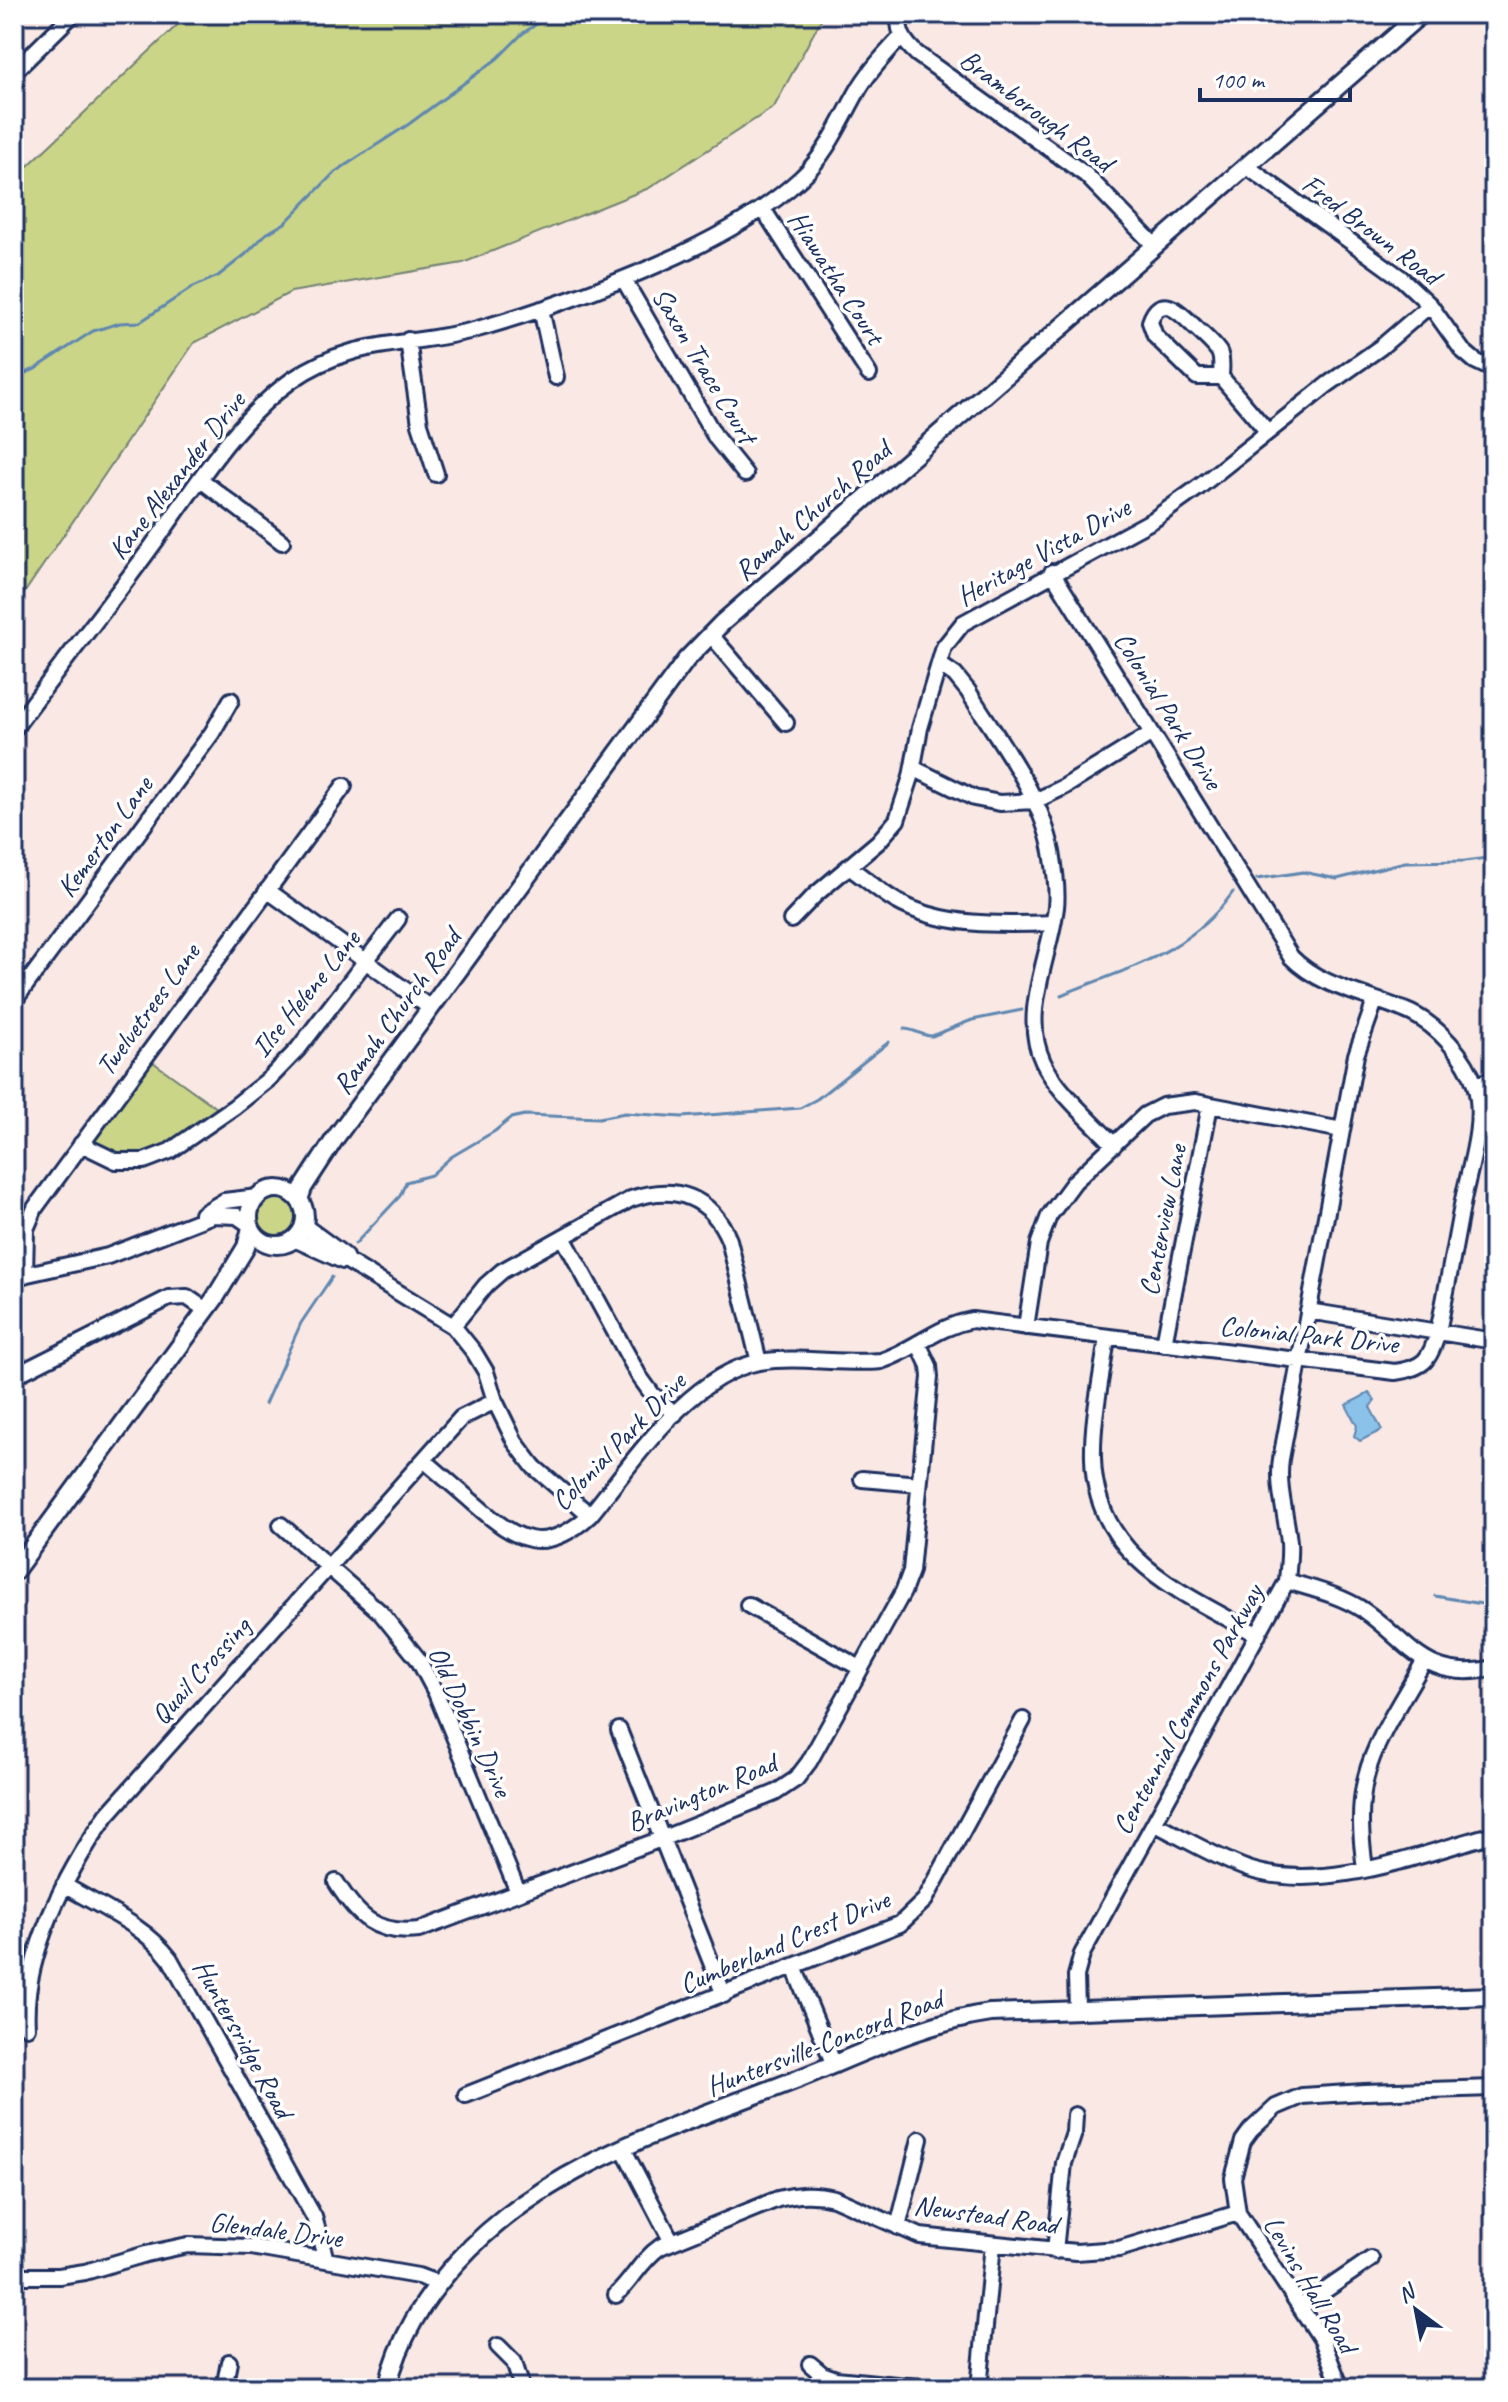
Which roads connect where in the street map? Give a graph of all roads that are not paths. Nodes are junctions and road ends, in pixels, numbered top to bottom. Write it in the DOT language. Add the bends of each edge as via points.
graph roads {
  1 [pos="73,14"];
  2 [pos="899,14"];
  3 [pos="1421,14"];
  4 [pos="902,36"];
  5 [pos="14,72"];
  6 [pos="1246,166"];
  7 [pos="763,209"];
  8 [pos="1155,246"];
  9 [pos="624,280"];
  10 [pos="1430,305"];
  11 [pos="541,309"];
  12 [pos="408,340"];
  13 [pos="1494,370"];
  14 [pos="869,374"];
  15 [pos="556,377"];
  16 [pos="1221,377"];
  17 [pos="1267,431"];
  18 [pos="436,474"];
  19 [pos="745,474"];
  20 [pos="201,480"];
  21 [pos="282,542"];
  22 [pos="1052,572"];
  23 [pos="711,635"];
  24 [pos="939,664"];
  25 [pos="231,700"];
  26 [pos="786,723"];
  27 [pos="14,729"];
  28 [pos="1152,733"];
  29 [pos="913,768"];
  30 [pos="344,786"];
  31 [pos="1035,801"];
  32 [pos="850,868"];
  33 [pos="267,890"];
  34 [pos="398,919"];
  35 [pos="791,920"];
  36 [pos="1052,923"];
  37 [pos="365,962"];
  38 [pos="14,1001"];
  39 [pos="1375,1001"];
  40 [pos="429,1007"];
  41 [pos="1494,1079"];
  42 [pos="1475,1085"];
  43 [pos="1210,1105"];
  44 [pos="1342,1130"];
  45 [pos="336,1137"];
  46 [pos="81,1144"];
  47 [pos="1114,1145"];
  48 [pos="283,1190"];
  49 [pos="258,1197"];
  50 [pos="299,1200"];
  51 [pos="189,1223"];
  52 [pos="250,1227"];
  53 [pos="298,1232"];
  54 [pos="563,1237"];
  55 [pos="266,1244"];
  56 [pos="19,1276"];
  57 [pos="211,1304"];
  58 [pos="1308,1311"];
  59 [pos="453,1326"];
  60 [pos="1026,1327"];
  61 [pos="1438,1332"];
  62 [pos="1107,1337"];
  63 [pos="1494,1341"];
  64 [pos="918,1343"];
  65 [pos="1164,1344"];
  66 [pos="759,1362"];
  67 [pos="1299,1362"];
  68 [pos="14,1376"];
  69 [pos="495,1401"];
  70 [pos="675,1414"];
  71 [pos="424,1460"];
  72 [pos="862,1479"];
  73 [pos="919,1484"];
  74 [pos="590,1515"];
  75 [pos="281,1525"];
  76 [pos="328,1567"];
  77 [pos="14,1572"];
  78 [pos="1287,1581"];
  79 [pos="748,1605"];
  80 [pos="1258,1635"];
  81 [pos="1424,1661"];
  82 [pos="860,1668"];
  83 [pos="1494,1668"];
  84 [pos="1023,1720"];
  85 [pos="619,1730"];
  86 [pos="1154,1823"];
  87 [pos="1494,1834"];
  88 [pos="661,1839"];
  89 [pos="1365,1869"];
  90 [pos="336,1882"];
  91 [pos="64,1885"];
  92 [pos="518,1892"];
  93 [pos="794,1967"];
  94 [pos="724,1995"];
  95 [pos="1494,1996"];
  96 [pos="1077,2008"];
  97 [pos="27,2027"];
  98 [pos="834,2065"];
  99 [pos="1494,2088"];
  100 [pos="466,2095"];
  101 [pos="1075,2115"];
  102 [pos="920,2139"];
  103 [pos="623,2148"];
  104 [pos="1238,2213"];
  105 [pos="898,2227"];
  106 [pos="672,2242"];
  107 [pos="993,2244"];
  108 [pos="1055,2251"];
  109 [pos="1371,2259"];
  110 [pos="326,2260"];
  111 [pos="14,2276"];
  112 [pos="437,2283"];
  113 [pos="616,2295"];
  114 [pos="1301,2307"];
  115 [pos="498,2346"];
  116 [pos="229,2362"];
  117 [pos="810,2364"];
  118 [pos="224,2388"];
  119 [pos="387,2388"];
  120 [pos="522,2388"];
  121 [pos="927,2388"];
  122 [pos="979,2388"];
  123 [pos="1341,2388"];
  1 -- 5 [label="street"];
  2 -- 4 [label="street"];
  3 -- 6 [label="main road, Ramah Church Road"];
  4 -- 7 [label="street, Kane Alexander Drive" via="872,69 821,154"];
  4 -- 8 [label="street, Bramborough Road" via="917,54 1086,175"];
  6 -- 8 [label="main road, Ramah Church Road"];
  6 -- 10 [label="street, Fred Brown Road" via="1401,278"];
  7 -- 9 [label="street, Kane Alexander Drive"];
  7 -- 14 [label="street, Hiawatha Court"];
  8 -- 23 [label="main road, Ramah Church Road"];
  9 -- 11 [label="street, Kane Alexander Drive"];
  9 -- 19 [label="street, Saxon Trace Court" via="716,438"];
  10 -- 13 [label="street, Fred Brown Road" via="1462,350"];
  10 -- 17 [label="street, Heritage Vista Drive"];
  11 -- 12 [label="street, Kane Alexander Drive" via="466,332"];
  11 -- 15 [label="street"];
  12 -- 18 [label="street" via="420,424"];
  12 -- 20 [label="street, Kane Alexander Drive" via="348,351 292,380 243,423"];
  16 -- 16 [label="street" via="1221,357 1211,343 1176,309 1160,308 1150,322 1155,336 1197,377"];
  16 -- 17 [label="street"];
  17 -- 22 [label="street, Heritage Vista Drive" via="1153,520"];
  20 -- 21 [label="street"];
  20 -- 27 [label="street, Kane Alexander Drive"];
  22 -- 24 [label="street, Heritage Vista Drive" via="963,623 944,647"];
  22 -- 28 [label="street, Colonial Park Drive"];
  23 -- 26 [label="street"];
  23 -- 40 [label="main road, Ramah Church Road" via="635,727"];
  24 -- 29 [label="street, Heritage Vista Drive"];
  24 -- 31 [label="street" via="968,691"];
  25 -- 38 [label="street, Kemerton Lane"];
  28 -- 31 [label="street"];
  28 -- 39 [label="street, Colonial Park Drive" via="1291,957 1316,976"];
  29 -- 31 [label="street" via="974,798"];
  29 -- 32 [label="street, Heritage Vista Drive" via="897,820"];
  30 -- 33 [label="street, Twelvetrees Lane"];
  31 -- 36 [label="street" via="1052,852"];
  32 -- 35 [label="street, Heritage Vista Drive"];
  32 -- 36 [label="street" via="898,902 949,920"];
  33 -- 37 [label="street"];
  33 -- 46 [label="street, Twelvetrees Lane"];
  34 -- 37 [label="street, Ilse Helene Lane"];
  36 -- 47 [label="street" via="1034,1016 1036,1045 1054,1078"];
  37 -- 40 [label="street"];
  37 -- 46 [label="street, Ilse Helene Lane" via="269,1079 170,1151 130,1162"];
  39 -- 42 [label="street, Colonial Park Drive" via="1431,1024"];
  39 -- 44 [label="street, Centennial Commons Parkway" via="1356,1055"];
  40 -- 45 [label="main road, Ramah Church Road"];
  41 -- 42 [label="street"];
  42 -- 61 [label="street, Colonial Park Drive" via="1477,1130"];
  43 -- 44 [label="street"];
  43 -- 47 [label="street" via="1163,1106 1145,1115"];
  43 -- 65 [label="street, Centerview Lane"];
  44 -- 58 [label="street, Centennial Commons Parkway"];
  45 -- 48 [label="main road, Ramah Church Road"];
  45 -- 50 [label="main road, Ramah Church Road"];
  46 -- 56 [label="street, Twelvetrees Lane" via="30,1217"];
  47 -- 60 [label="street" via="1074,1182 1049,1216 1039,1243"];
  48 -- 49 [label="main road, Ramah Church Road"];
  48 -- 50 [label="main road"];
  49 -- 51 [label="street" via="224,1201"];
  49 -- 52 [label="main road" via="249,1211"];
  50 -- 53 [label="main road" via="304,1211"];
  51 -- 52 [label="street" via="227,1214"];
  51 -- 56 [label="street" via="108,1256"];
  52 -- 55 [label="main road"];
  52 -- 57 [label="main road" via="246,1247"];
  53 -- 55 [label="main road" via="279,1245"];
  53 -- 59 [label="street" via="334,1259 347,1261"];
  54 -- 59 [label="street" via="502,1271"];
  54 -- 66 [label="street" via="650,1192 700,1202 723,1225 729,1240"];
  54 -- 70 [label="street" via="639,1376"];
  55 -- 57 [label="main road"];
  57 -- 68 [label="street" via="169,1298"];
  57 -- 77 [label="main road"];
  58 -- 61 [label="street"];
  58 -- 67 [label="street, Centennial Commons Parkway"];
  59 -- 69 [label="street" via="486,1372"];
  60 -- 62 [label="street, Colonial Park Drive"];
  60 -- 64 [label="street, Colonial Park Drive" via="972,1320 948,1325"];
  61 -- 63 [label="street"];
  61 -- 67 [label="street, Colonial Park Drive" via="1432,1353 1411,1370"];
  62 -- 65 [label="street, Colonial Park Drive"];
  62 -- 80 [label="street" via="1093,1456 1102,1511 1133,1558 1152,1574"];
  64 -- 66 [label="street, Colonial Park Drive" via="881,1361"];
  64 -- 73 [label="street, Bravington Road" via="930,1377"];
  65 -- 67 [label="street, Colonial Park Drive"];
  66 -- 70 [label="street, Colonial Park Drive" via="714,1380"];
  67 -- 78 [label="street, Centennial Commons Parkway" via="1279,1474 1289,1540"];
  69 -- 71 [label="street, Quail Crossing" via="461,1418"];
  69 -- 74 [label="street" via="534,1467"];
  70 -- 74 [label="street, Colonial Park Drive"];
  71 -- 74 [label="street, Colonial Park Drive" via="511,1534 547,1539 577,1527"];
  71 -- 76 [label="street, Quail Crossing"];
  72 -- 73 [label="street"];
  73 -- 82 [label="street, Bravington Road" via="911,1571"];
  75 -- 76 [label="street, Old Dobbin Drive"];
  76 -- 91 [label="street, Quail Crossing" via="118,1801"];
  76 -- 92 [label="street, Old Dobbin Drive" via="380,1612 418,1659"];
  78 -- 80 [label="street, Centennial Commons Parkway"];
  78 -- 81 [label="street" via="1343,1598"];
  79 -- 82 [label="street"];
  80 -- 86 [label="street, Centennial Commons Parkway"];
  81 -- 83 [label="street" via="1459,1671"];
  81 -- 89 [label="street" via="1366,1776 1360,1835"];
  82 -- 88 [label="street, Bravington Road" via="796,1779 775,1793"];
  84 -- 93 [label="street, Cumberland Crest Drive" via="917,1910 900,1924"];
  85 -- 88 [label="street"];
  86 -- 89 [label="street" via="1251,1870 1323,1877"];
  86 -- 96 [label="street, Centennial Commons Parkway" via="1082,1954"];
  87 -- 89 [label="street"];
  88 -- 92 [label="street, Bravington Road"];
  88 -- 94 [label="street"];
  90 -- 92 [label="street, Bravington Road" via="365,1918 408,1931"];
  91 -- 97 [label="street, Quail Crossing" via="31,1980"];
  91 -- 110 [label="street, Huntersridge Road" via="144,1933 170,1959 314,2217"];
  93 -- 94 [label="street, Cumberland Crest Drive"];
  93 -- 98 [label="street"];
  94 -- 100 [label="street, Cumberland Crest Drive"];
  95 -- 96 [label="main road, Huntersville-Concord Road"];
  96 -- 98 [label="main road, Huntersville-Concord Road" via="949,2021"];
  98 -- 103 [label="main road, Huntersville-Concord Road"];
  99 -- 104 [label="street, Levins Hall Road" via="1316,2094 1286,2102 1251,2130 1239,2151 1233,2178"];
  101 -- 108 [label="street"];
  102 -- 105 [label="street"];
  103 -- 106 [label="street"];
  103 -- 112 [label="main road, Huntersville-Concord Road" via="574,2170 521,2204"];
  104 -- 108 [label="street, Newstead Road" via="1119,2249"];
  104 -- 114 [label="street, Levins Hall Road"];
  105 -- 106 [label="street, Newstead Road" via="834,2198 810,2194 778,2199"];
  105 -- 107 [label="street, Newstead Road" via="930,2238"];
  106 -- 113 [label="street, Newstead Road" via="654,2251"];
  107 -- 108 [label="street, Newstead Road"];
  107 -- 122 [label="street"];
  109 -- 114 [label="street"];
  110 -- 111 [label="street, Glendale Drive" via="200,2244 85,2272"];
  110 -- 112 [label="street, Glendale Drive"];
  112 -- 119 [label="main road, Huntersville-Concord Road" via="406,2332"];
  114 -- 123 [label="street, Levins Hall Road" via="1328,2352"];
  115 -- 120 [label="street" via="514,2362"];
  116 -- 118 [label="street"];
  117 -- 121 [label="street" via="836,2379"];
}
